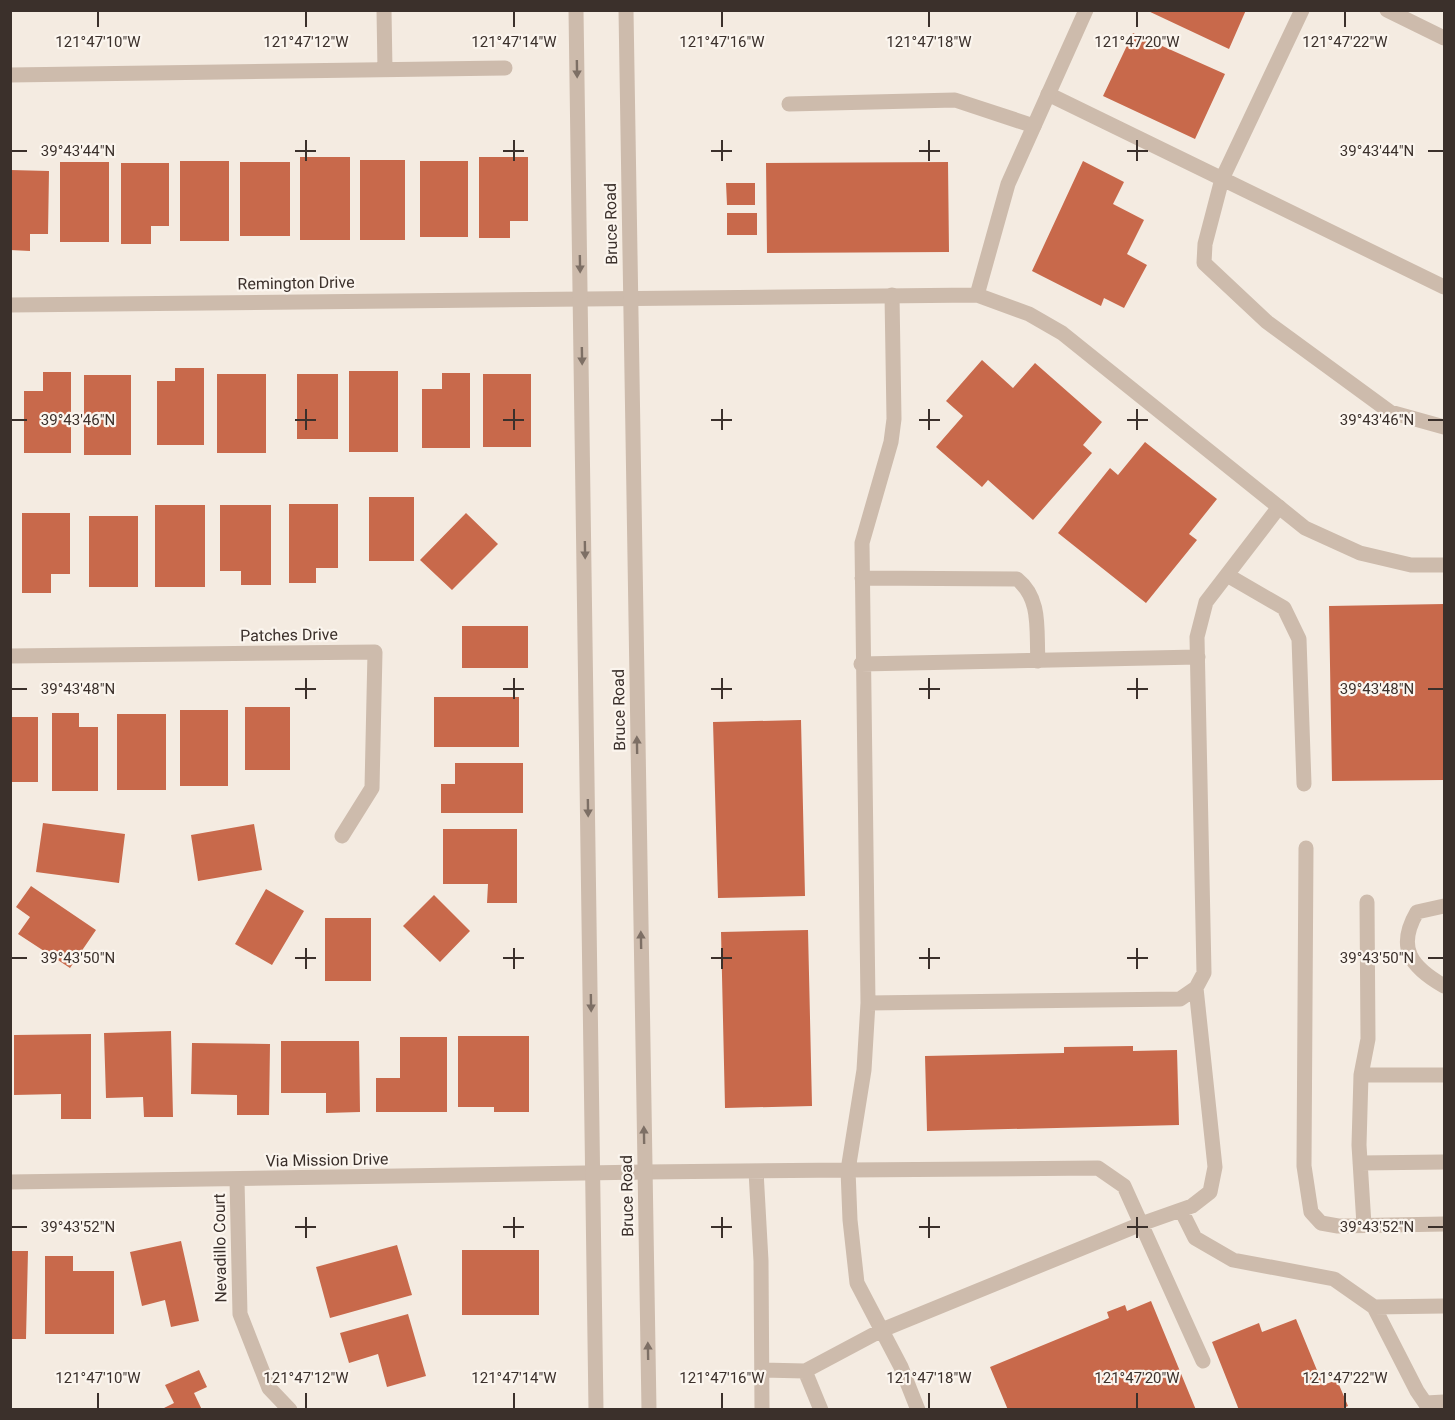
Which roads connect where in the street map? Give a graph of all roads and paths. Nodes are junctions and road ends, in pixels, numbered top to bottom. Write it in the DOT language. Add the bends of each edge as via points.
graph roads {
  1 [pos="384,10"];
  2 [pos="576,10"];
  3 [pos="626,10"];
  4 [pos="1086,10"];
  5 [pos="1302,10"];
  6 [pos="1387,10"];
  7 [pos="1444,38"];
  8 [pos="506,68"];
  9 [pos="385,70"];
  10 [pos="10,75"];
  11 [pos="1048,94"];
  12 [pos="789,104"];
  13 [pos="1034,126"];
  14 [pos="1222,179"];
  15 [pos="1444,287"];
  16 [pos="892,295"];
  17 [pos="977,295"];
  18 [pos="581,297"];
  19 [pos="630,297"];
  20 [pos="10,305"];
  21 [pos="1444,427"];
  22 [pos="1279,507"];
  23 [pos="1444,565"];
  24 [pos="1227,575"];
  25 [pos="861,578"];
  26 [pos="10,656"];
  27 [pos="1198,657"];
  28 [pos="1038,661"];
  29 [pos="861,664"];
  30 [pos="1304,784"];
  31 [pos="342,836"];
  32 [pos="1306,848"];
  33 [pos="1367,902"];
  34 [pos="1444,906"];
  35 [pos="1444,986"];
  36 [pos="1196,988"];
  37 [pos="867,1003"];
  38 [pos="1361,1076"];
  39 [pos="1444,1076"];
  40 [pos="1444,1162"];
  41 [pos="1360,1163"];
  42 [pos="848,1170"];
  43 [pos="756,1171"];
  44 [pos="645,1172"];
  45 [pos="594,1173"];
  46 [pos="237,1180"];
  47 [pos="10,1182"];
  48 [pos="1181,1210"];
  49 [pos="1141,1224"];
  50 [pos="1444,1224"];
  51 [pos="1364,1225"];
  52 [pos="1444,1306"];
  53 [pos="1374,1307"];
  54 [pos="882,1330"];
  55 [pos="1203,1361"];
  56 [pos="762,1370"];
  57 [pos="805,1371"];
  58 [pos="1444,1402"];
  59 [pos="1428,1406"];
  60 [pos="290,1410"];
  61 [pos="596,1410"];
  62 [pos="649,1410"];
  63 [pos="762,1410"];
  64 [pos="821,1410"];
  65 [pos="918,1410"];
  1 -- 9 [label="street"];
  2 -- 18 [label="street, Bruce Road, one-way"];
  3 -- 19 [label="street, Bruce Road"];
  4 -- 11 [label="street"];
  5 -- 14 [label="street"];
  6 -- 7 [label="street"];
  8 -- 9 [label="street"];
  9 -- 10 [label="street"];
  11 -- 13 [label="street"];
  11 -- 14 [label="street"];
  12 -- 13 [label="street" via="955,100"];
  13 -- 17 [label="street" via="1008,184"];
  14 -- 15 [label="street"];
  14 -- 21 [label="street" via="1204,244 1204,263 1267,322 1390,412"];
  16 -- 17 [label="street, Remington Drive"];
  16 -- 19 [label="street, Remington Drive"];
  16 -- 25 [label="street" via="894,419 891,442 861,543"];
  17 -- 22 [label="street" via="1029,314 1062,333"];
  18 -- 19 [label="street, Remington Drive"];
  18 -- 20 [label="street, Remington Drive"];
  18 -- 45 [label="street, Bruce Road, one-way"];
  44 -- 19 [label="street, Bruce Road, one-way"];
  22 -- 23 [label="street" via="1305,528 1360,553 1411,565"];
  22 -- 24 [label="street"];
  24 -- 27 [label="street" via="1206,602 1197,637"];
  24 -- 30 [label="street" via="1284,608 1299,639"];
  25 -- 28 [label="street" via="1017,579 1029,589 1035,603"];
  25 -- 29 [label="street"];
  26 -- 31 [label="street, Patches Drive" via="375,652 372,788"];
  27 -- 28 [label="street"];
  27 -- 36 [label="street" via="1204,973"];
  28 -- 29 [label="street"];
  29 -- 37 [label="street"];
  32 -- 51 [label="street" via="1304,1166 1311,1212 1321,1223"];
  33 -- 38 [label="street" via="1368,1039"];
  34 -- 35 [label="street" via="1417,912 1408,929 1407,949 1422,973"];
  36 -- 37 [label="street" via="1180,999"];
  36 -- 48 [label="street" via="1215,1167 1210,1192"];
  37 -- 42 [label="street" via="864,1070"];
  38 -- 39 [label="street"];
  38 -- 41 [label="street"];
  40 -- 41 [label="street"];
  41 -- 51 [label="street"];
  42 -- 43 [label="street, Via Mission Drive"];
  42 -- 49 [label="street, Via Mission Drive" via="1098,1167 1124,1186"];
  42 -- 54 [label="street" via="857,1283"];
  43 -- 44 [label="street, Via Mission Drive"];
  43 -- 56 [label="street"];
  44 -- 45 [label="street, Via Mission Drive"];
  62 -- 44 [label="street, Bruce Road, one-way"];
  45 -- 46 [label="street, Via Mission Drive"];
  45 -- 61 [label="street, Bruce Road"];
  46 -- 47 [label="street, Via Mission Drive"];
  46 -- 60 [label="street, Nevadillo Court" via="240,1314 269,1388"];
  48 -- 49 [label="street"];
  48 -- 53 [label="street" via="1195,1238 1233,1260 1334,1279"];
  49 -- 54 [label="street"];
  49 -- 55 [label="street, Via Mission Drive"];
  50 -- 51 [label="street"];
  52 -- 53 [label="street"];
  53 -- 59 [label="street"];
  54 -- 57 [label="street"];
  54 -- 65 [label="street"];
  56 -- 57 [label="street"];
  56 -- 63 [label="street"];
  57 -- 64 [label="street"];
  58 -- 59 [label="street"];
}
